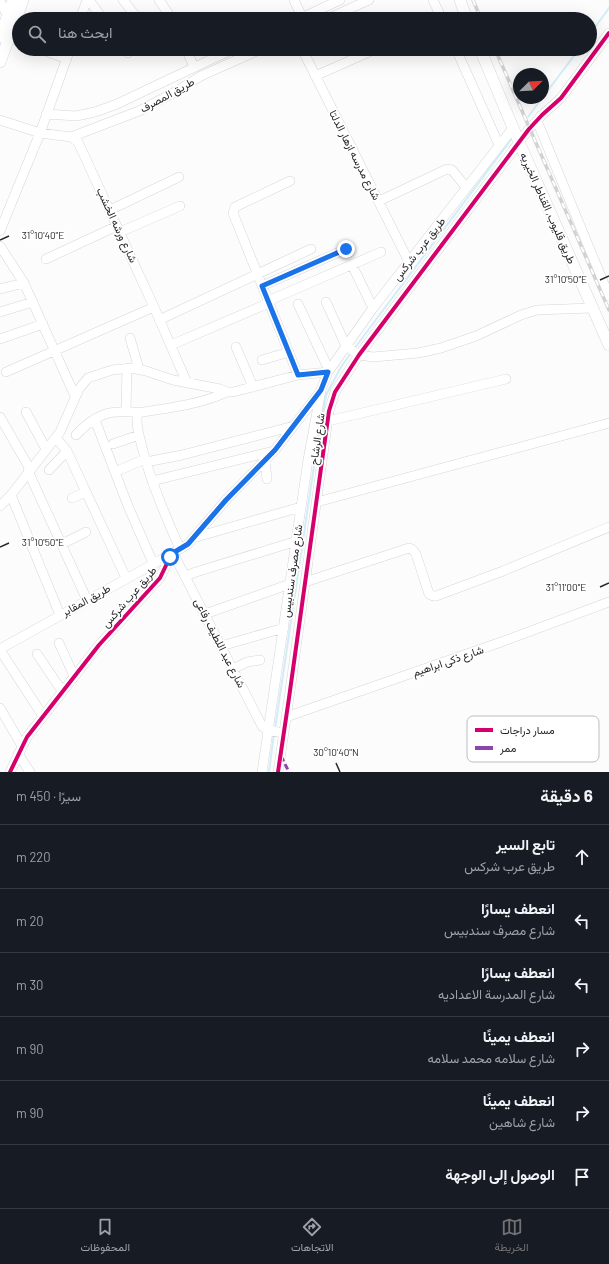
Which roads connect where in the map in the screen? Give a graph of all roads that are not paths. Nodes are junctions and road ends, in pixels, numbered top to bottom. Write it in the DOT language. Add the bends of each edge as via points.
graph roads {
  1 [pos="13,0"];
  2 [pos="23,0"];
  3 [pos="88,0"];
  4 [pos="123,0"];
  5 [pos="158,0"];
  6 [pos="294,0"];
  7 [pos="340,0"];
  8 [pos="369,0"];
  9 [pos="433,0"];
  10 [pos="460,0"];
  11 [pos="0,1"];
  12 [pos="328,3"];
  13 [pos="19,12"];
  14 [pos="83,12"];
  15 [pos="97,12"];
  16 [pos="132,12"];
  17 [pos="167,12"];
  18 [pos="298,12"];
  19 [pos="322,12"];
  20 [pos="342,12"];
  21 [pos="439,12"];
  22 [pos="465,12"];
  23 [pos="8,17"];
  24 [pos="609,33"];
  25 [pos="9,39"];
  26 [pos="597,49"];
  27 [pos="67,56"];
  28 [pos="189,56"];
  29 [pos="218,56"];
  30 [pos="243,56"];
  31 [pos="306,56"];
  32 [pos="360,56"];
  33 [pos="459,56"];
  34 [pos="483,56"];
  35 [pos="592,56"];
  36 [pos="0,62"];
  37 [pos="194,67"];
  38 [pos="316,76"];
  39 [pos="104,109"];
  40 [pos="46,114"];
  41 [pos="0,120"];
  42 [pos="537,121"];
  43 [pos="108,123"];
  44 [pos="513,128"];
  45 [pos="40,133"];
  46 [pos="71,137"];
  47 [pos="519,142"];
  48 [pos="499,146"];
  49 [pos="179,177"];
  50 [pos="290,181"];
  51 [pos="466,188"];
  52 [pos="379,202"];
  53 [pos="180,206"];
  54 [pos="110,210"];
  55 [pos="118,229"];
  56 [pos="0,231"];
  57 [pos="0,246"];
  58 [pos="311,249"];
  59 [pos="346,249"];
  60 [pos="381,252"];
  61 [pos="46,259"];
  62 [pos="409,262"];
  63 [pos="352,265"];
  64 [pos="257,274"];
  65 [pos="24,283"];
  66 [pos="262,286"];
  67 [pos="0,289"];
  68 [pos="609,296"];
  69 [pos="33,302"];
  70 [pos="269,302"];
  71 [pos="326,302"];
  72 [pos="298,304"];
  73 [pos="154,307"];
  74 [pos="373,308"];
  75 [pos="592,308"];
  76 [pos="0,312"];
  77 [pos="160,320"];
  78 [pos="43,324"];
  79 [pos="130,338"];
  80 [pos="0,339"];
  81 [pos="609,345"];
  82 [pos="171,346"];
  83 [pos="346,346"];
  84 [pos="236,347"];
  85 [pos="55,351"];
  86 [pos="289,352"];
  87 [pos="359,355"];
  88 [pos="262,360"];
  89 [pos="127,368"];
  90 [pos="139,369"];
  91 [pos="328,371"];
  92 [pos="6,372"];
  93 [pos="298,375"];
  94 [pos="506,379"];
  95 [pos="187,383"];
  96 [pos="253,387"];
  97 [pos="321,390"];
  98 [pos="227,392"];
  99 [pos="76,396"];
  100 [pos="126,411"];
  101 [pos="26,412"];
  102 [pos="138,412"];
  103 [pos="0,417"];
  104 [pos="94,420"];
  105 [pos="328,421"];
  106 [pos="609,423"];
  107 [pos="294,426"];
  108 [pos="76,435"];
  109 [pos="139,435"];
  110 [pos="56,438"];
  111 [pos="113,444"];
  112 [pos="46,449"];
  113 [pos="275,450"];
  114 [pos="67,451"];
  115 [pos="146,461"];
  116 [pos="265,461"];
  117 [pos="29,470"];
  118 [pos="49,470"];
  119 [pos="115,472"];
  120 [pos="267,479"];
  121 [pos="152,482"];
  122 [pos="86,492"];
  123 [pos="11,495"];
  124 [pos="72,498"];
  125 [pos="317,502"];
  126 [pos="0,506"];
  127 [pos="301,507"];
  128 [pos="609,528"];
  129 [pos="86,532"];
  130 [pos="193,538"];
  131 [pos="296,541"];
  132 [pos="62,544"];
  133 [pos="177,551"];
  134 [pos="153,563"];
  135 [pos="186,576"];
  136 [pos="126,578"];
  137 [pos="305,582"];
  138 [pos="290,584"];
  139 [pos="88,600"];
  140 [pos="609,602"];
  141 [pos="205,614"];
  142 [pos="60,615"];
  143 [pos="284,628"];
  144 [pos="59,643"];
  145 [pos="221,646"];
  146 [pos="0,650"];
  147 [pos="37,654"];
  148 [pos="260,660"];
  149 [pos="233,669"];
  150 [pos="74,676"];
  151 [pos="62,691"];
  152 [pos="0,708"];
  153 [pos="43,716"];
  154 [pos="286,717"];
  155 [pos="270,731"];
  156 [pos="282,733"];
  157 [pos="20,750"];
  158 [pos="10,772"];
  159 [pos="30,772"];
  160 [pos="262,772"];
  161 [pos="278,772"];
  1 -- 23 [label="main road"];
  2 -- 13 [label="main road"];
  3 -- 14 [label="street"];
  3 -- 15 [label="street"];
  4 -- 16 [label="street"];
  5 -- 17 [label="street"];
  6 -- 18 [label="street"];
  7 -- 12 [label="street"];
  8 -- 20 [label="street"];
  9 -- 21 [label="street"];
  10 -- 22 [label="main road"];
  11 -- 23 [label="street"];
  12 -- 19 [label="street"];
  23 -- 25 [label="main road"];
  24 -- 26 [label="street, شارع الرشاح"];
  25 -- 36 [label="main road"];
  27 -- 40 [label="street"];
  28 -- 37 [label="street"];
  29 -- 37 [label="street"];
  30 -- 43 [label="street, طريق المصرف" via="138,111"];
  31 -- 38 [label="street, شارع مدرسه ازهار الدلتا"];
  32 -- 38 [label="street"];
  33 -- 48 [label="street"];
  34 -- 44 [label="main road, طريق قليوب, القناطر الخيريه"];
  35 -- 42 [label="street, شارع الرشاح" via="561,98"];
  37 -- 39 [label="street"];
  38 -- 52 [label="street, شارع مدرسه ازهار الدلتا"];
  39 -- 40 [label="street" via="76,116"];
  39 -- 43 [label="street"];
  40 -- 45 [label="street"];
  41 -- 45 [label="street"];
  42 -- 47 [label="street, شارع الرشاح"];
  42 -- 68 [label="street, طريق قليوب, القناطر الخيريه"];
  43 -- 46 [label="street, طريق المصرف"];
  44 -- 47 [label="main road, طريق قليوب, القناطر الخيريه"];
  44 -- 48 [label="street, طريق عرب شركس"];
  45 -- 46 [label="street"];
  45 -- 56 [label="street"];
  46 -- 54 [label="street, شارع ورشه الخشب" via="81,147"];
  47 -- 75 [label="main road, طريق قليوب, القناطر الخيريه"];
  47 -- 87 [label="street, شارع الرشاح"];
  48 -- 51 [label="street, طريق عرب شركس"];
  49 -- 54 [label="street"];
  50 -- 64 [label="street" via="235,207 233,213"];
  51 -- 52 [label="street" via="452,170 447,169"];
  51 -- 62 [label="street, طريق عرب شركس"];
  52 -- 62 [label="street, شارع مدرسه ازهار الدلتا"];
  53 -- 55 [label="street"];
  54 -- 55 [label="street, شارع ورشه الخشب"];
  55 -- 61 [label="street"];
  55 -- 73 [label="street, شارع ورشه الخشب"];
  57 -- 65 [label="street"];
  58 -- 64 [label="street"];
  59 -- 66 [label="street"];
  60 -- 63 [label="street"];
  62 -- 74 [label="street, طريق عرب شركس"];
  63 -- 70 [label="street"];
  63 -- 74 [label="street"];
  64 -- 66 [label="street"];
  64 -- 77 [label="street"];
  65 -- 67 [label="street"];
  65 -- 69 [label="street"];
  66 -- 70 [label="street"];
  69 -- 76 [label="street"];
  69 -- 78 [label="street"];
  70 -- 82 [label="street"];
  70 -- 86 [label="street"];
  71 -- 83 [label="street"];
  72 -- 91 [label="street"];
  73 -- 77 [label="street, شارع ورشه الخشب"];
  73 -- 85 [label="street"];
  74 -- 83 [label="street, طريق عرب شركس"];
  75 -- 81 [label="main road, طريق قليوب, القناطر الخيريه"];
  75 -- 87 [label="street" via="537,310 464,340 418,353 373,357"];
  77 -- 82 [label="street, شارع ورشه الخشب"];
  78 -- 80 [label="street"];
  78 -- 85 [label="street"];
  79 -- 90 [label="street"];
  82 -- 95 [label="street, شارع ورشه الخشب"];
  83 -- 87 [label="street"];
  83 -- 91 [label="street, طريق عرب شركس"];
  84 -- 96 [label="street"];
  85 -- 92 [label="street"];
  85 -- 99 [label="street"];
  86 -- 88 [label="street"];
  86 -- 93 [label="street"];
  87 -- 105 [label="street, شارع الرشاح" via="335,392"];
  89 -- 90 [label="street"];
  89 -- 99 [label="street" via="103,372 88,378"];
  89 -- 100 [label="street"];
  90 -- 95 [label="street"];
  91 -- 93 [label="street"];
  91 -- 97 [label="street, شارع مصرف سندبيس"];
  93 -- 96 [label="street"];
  94 -- 105 [label="street"];
  95 -- 98 [label="street"];
  96 -- 98 [label="street"];
  97 -- 107 [label="street, طريق عرب شركس"];
  97 -- 127 [label="street, شارع مصرف سندبيس"];
  98 -- 102 [label="street" via="187,405"];
  99 -- 110 [label="street"];
  100 -- 102 [label="street"];
  100 -- 104 [label="street" via="107,413"];
  101 -- 112 [label="street"];
  102 -- 109 [label="street, شارع عبد اللطيف رفاعى"];
  103 -- 117 [label="street"];
  104 -- 108 [label="street"];
  104 -- 119 [label="street"];
  105 -- 125 [label="street, شارع الرشاح"];
  106 -- 125 [label="street"];
  107 -- 113 [label="street, طريق عرب شركس"];
  107 -- 115 [label="street" via="182,455"];
  109 -- 111 [label="street"];
  109 -- 115 [label="street, شارع عبد اللطيف رفاعى"];
  110 -- 112 [label="street"];
  110 -- 114 [label="street"];
  112 -- 117 [label="street"];
  113 -- 116 [label="street, طريق عرب شركس"];
  113 -- 121 [label="street"];
  114 -- 118 [label="street"];
  114 -- 122 [label="street"];
  115 -- 119 [label="street"];
  115 -- 121 [label="street, شارع عبد اللطيف رفاعى"];
  116 -- 120 [label="street"];
  116 -- 130 [label="street, طريق عرب شركس"];
  117 -- 123 [label="street"];
  117 -- 132 [label="street"];
  119 -- 134 [label="street"];
  121 -- 133 [label="street, شارع عبد اللطيف رفاعى"];
  122 -- 124 [label="street"];
  122 -- 136 [label="street"];
  123 -- 126 [label="street"];
  123 -- 142 [label="street"];
  125 -- 137 [label="street, شارع الرشاح"];
  127 -- 130 [label="street"];
  127 -- 131 [label="street, شارع مصرف سندبيس"];
  128 -- 137 [label="street" via="436,596 427,592 416,554 409,548"];
  129 -- 132 [label="street"];
  130 -- 133 [label="street, طريق عرب شركس"];
  131 -- 135 [label="street"];
  131 -- 138 [label="street, شارع مصرف سندبيس"];
  132 -- 139 [label="street"];
  133 -- 134 [label="street, طريق المقابر"];
  133 -- 135 [label="street, شارع عبد اللطيف رفاعى"];
  133 -- 150 [label="street, طريق عرب شركس" via="167,562 160,578"];
  134 -- 136 [label="street, طريق المقابر"];
  135 -- 141 [label="street, شارع عبد اللطيف رفاعى"];
  136 -- 139 [label="street, طريق المقابر"];
  137 -- 154 [label="street, شارع الرشاح"];
  138 -- 141 [label="street"];
  138 -- 143 [label="street, شارع مصرف سندبيس"];
  139 -- 142 [label="street, طريق المقابر"];
  140 -- 154 [label="street, شارع ذكى ابراهيم" via="504,642"];
  141 -- 145 [label="street, شارع عبد اللطيف رفاعى"];
  142 -- 146 [label="street, طريق المقابر"];
  143 -- 145 [label="street"];
  143 -- 155 [label="street, شارع مصرف سندبيس"];
  144 -- 150 [label="street"];
  145 -- 149 [label="street, شارع عبد اللطيف رفاعى"];
  146 -- 153 [label="street"];
  147 -- 151 [label="street"];
  148 -- 149 [label="street" via="247,662"];
  149 -- 155 [label="street, شارع عبد اللطيف رفاعى" via="262,726"];
  150 -- 151 [label="street, طريق عرب شركس"];
  151 -- 153 [label="street, طريق عرب شركس"];
  152 -- 157 [label="street"];
  153 -- 157 [label="street, طريق عرب شركس"];
  154 -- 156 [label="street, شارع الرشاح"];
  155 -- 156 [label="street"];
  155 -- 160 [label="street, شارع مصرف سندبيس"];
  156 -- 161 [label="street, شارع الرشاح"];
  157 -- 158 [label="street, طريق عرب شركس"];
  157 -- 159 [label="street"];
}
